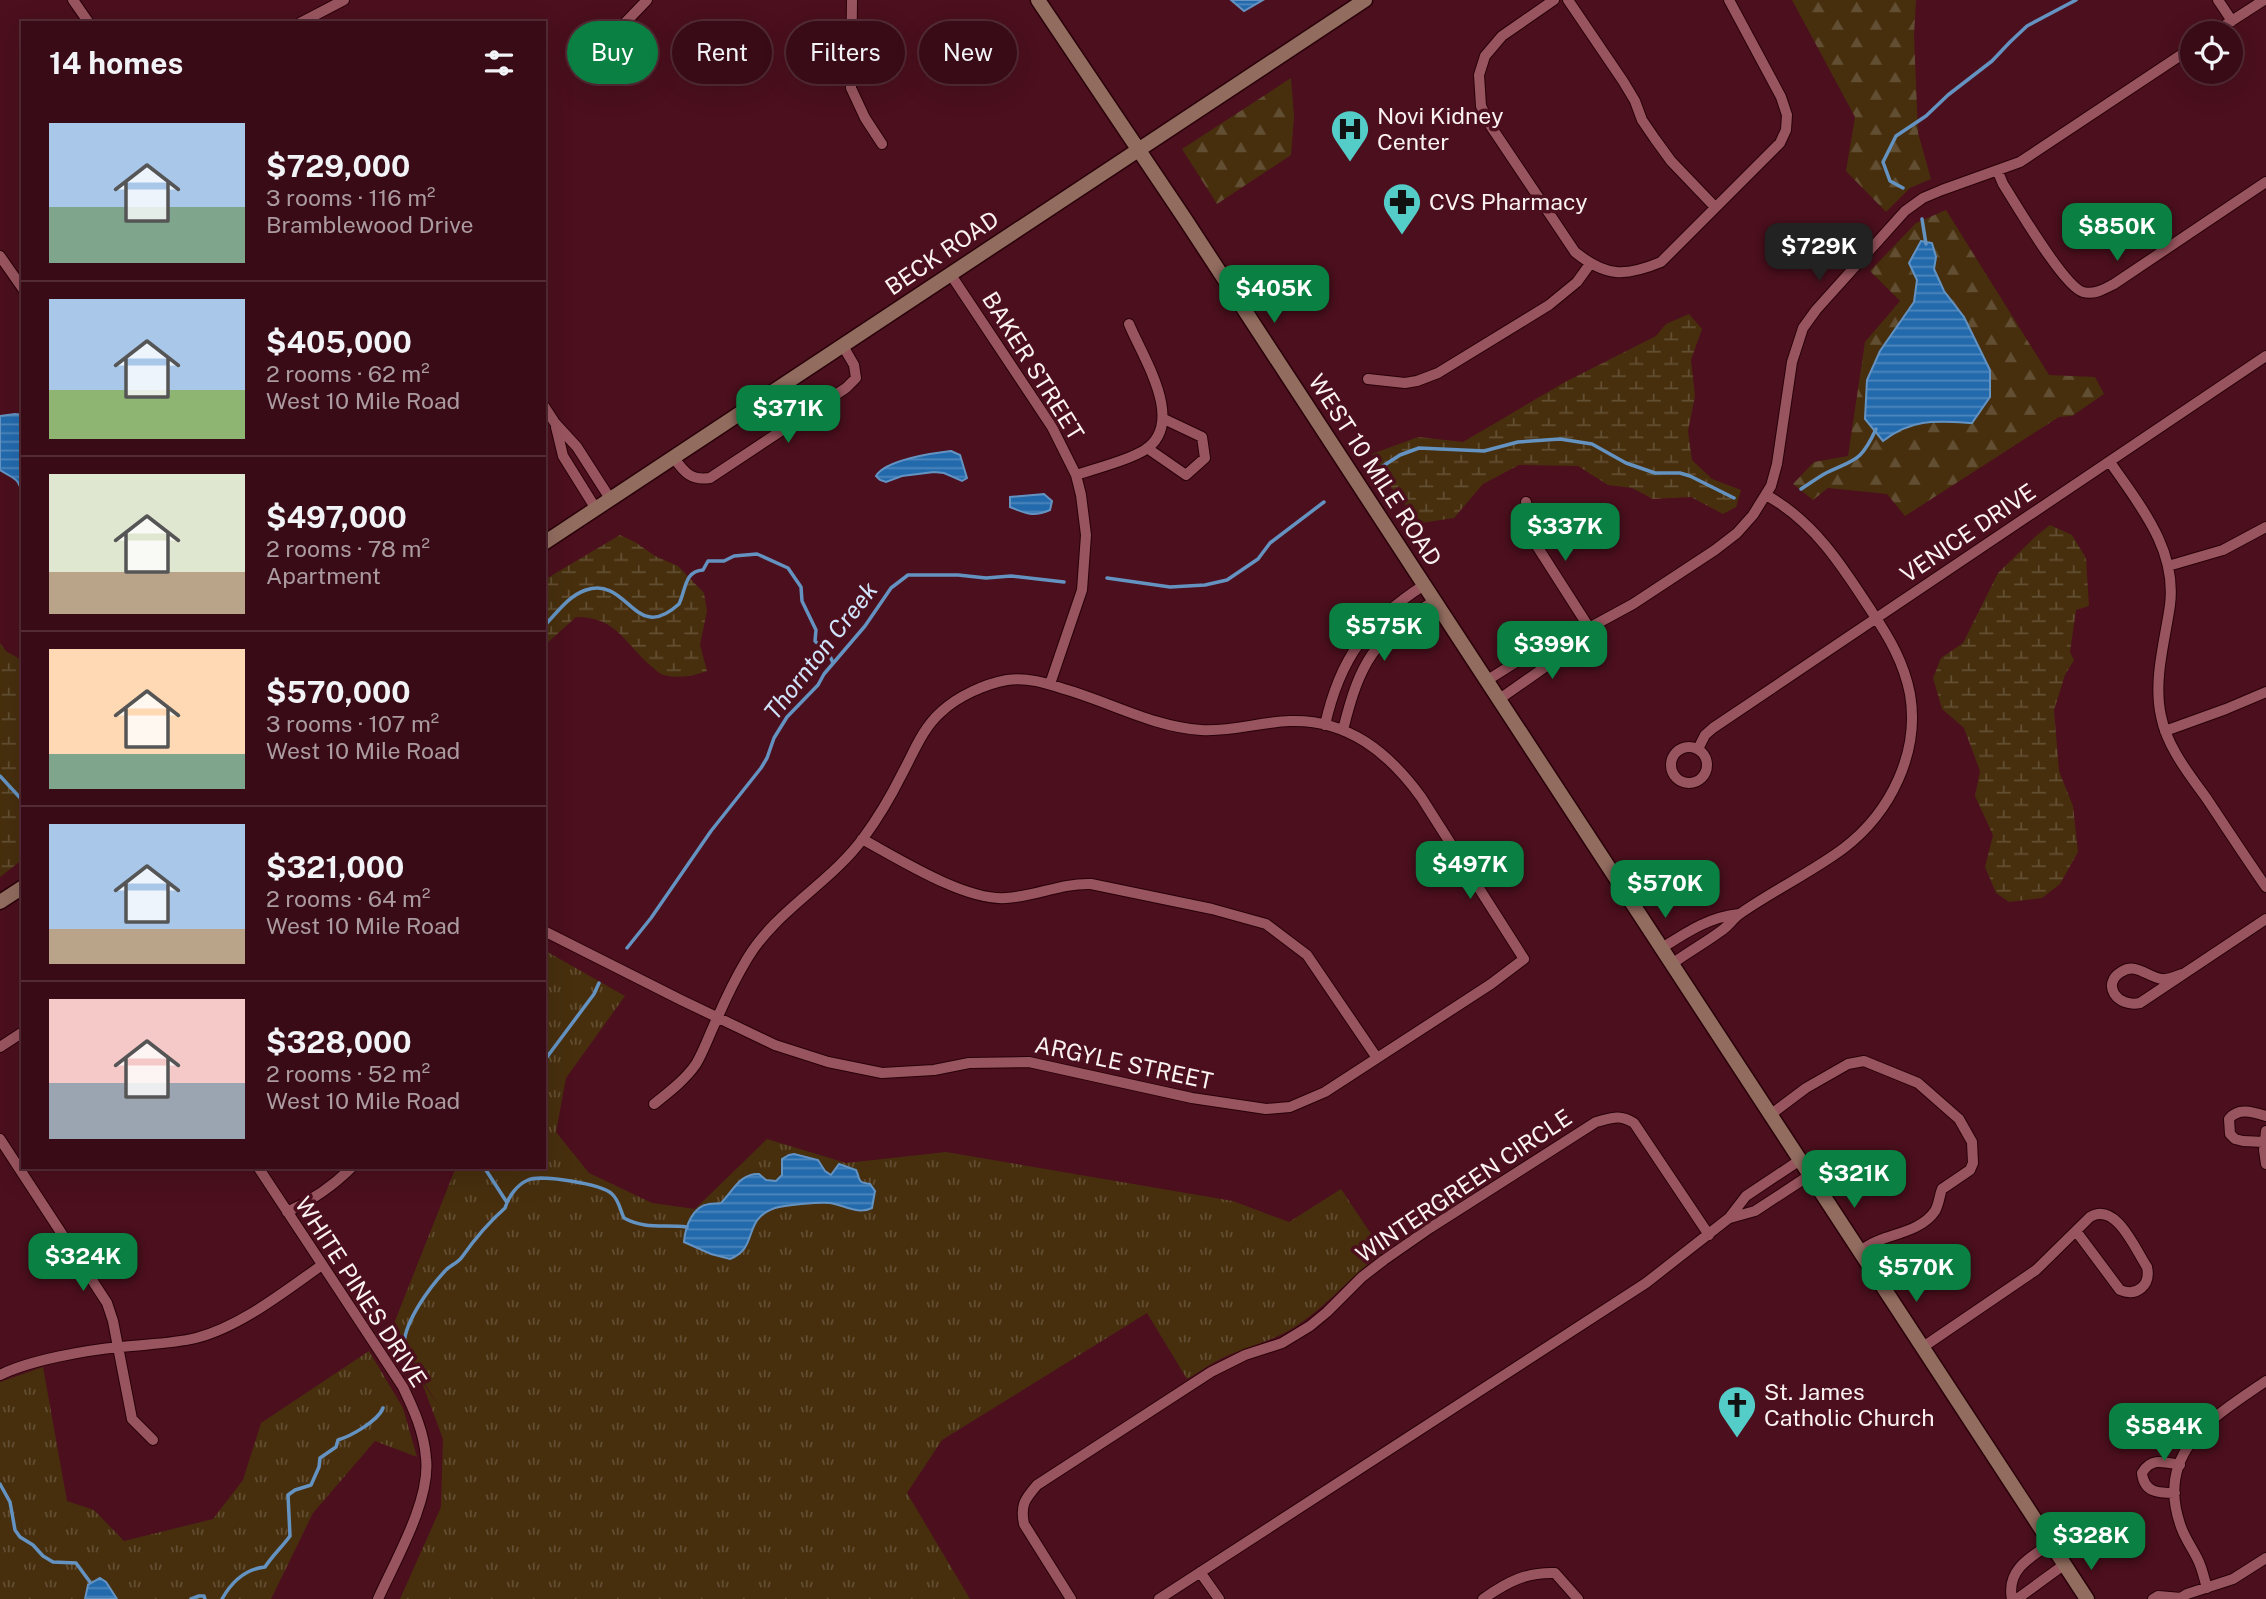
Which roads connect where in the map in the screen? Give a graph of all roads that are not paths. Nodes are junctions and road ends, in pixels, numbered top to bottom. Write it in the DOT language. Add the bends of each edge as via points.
graph roads {
  1 [pos="73,0"];
  2 [pos="344,0"];
  3 [pos="647,0"];
  4 [pos="852,0"];
  5 [pos="1038,0"];
  6 [pos="1366,0"];
  7 [pos="1554,0"];
  8 [pos="1568,0"];
  9 [pos="1730,0"];
  10 [pos="2218,0"];
  11 [pos="2264,0"];
  12 [pos="88,21"];
  13 [pos="304,21"];
  14 [pos="627,21"];
  15 [pos="2232,21"];
  16 [pos="2180,56"];
  17 [pos="881,144"];
  18 [pos="1138,150"];
  19 [pos="1998,172"];
  20 [pos="2266,182"];
  21 [pos="1715,207"];
  22 [pos="0,256"];
  23 [pos="1590,264"];
  24 [pos="4,268"];
  25 [pos="951,275"];
  26 [pos="21,287"];
  27 [pos="1129,324"];
  28 [pos="843,346"];
  29 [pos="2266,356"];
  30 [pos="1368,379"];
  31 [pos="546,409"];
  32 [pos="1164,419"];
  33 [pos="555,423"];
  34 [pos="1147,448"];
  35 [pos="674,458"];
  36 [pos="2110,463"];
  37 [pos="1076,475"];
  38 [pos="1766,495"];
  39 [pos="611,500"];
  40 [pos="1526,502"];
  41 [pos="596,509"];
  42 [pos="2266,527"];
  43 [pos="546,542"];
  44 [pos="2168,566"];
  45 [pos="1424,585"];
  46 [pos="1434,601"];
  47 [pos="1877,618"];
  48 [pos="1590,629"];
  49 [pos="1364,634"];
  50 [pos="1576,635"];
  51 [pos="1377,645"];
  52 [pos="1486,681"];
  53 [pos="1050,684"];
  54 [pos="2266,692"];
  55 [pos="1498,700"];
  56 [pos="1325,725"];
  57 [pos="1343,730"];
  58 [pos="2165,731"];
  59 [pos="1698,749"];
  60 [pos="863,839"];
  61 [pos="2266,887"];
  62 [pos="21,888"];
  63 [pos="0,902"];
  64 [pos="1739,914"];
  65 [pos="2266,919"];
  66 [pos="546,931"];
  67 [pos="1662,948"];
  68 [pos="1672,964"];
  69 [pos="2182,974"];
  70 [pos="717,1017"];
  71 [pos="21,1033"];
  72 [pos="0,1047"];
  73 [pos="1377,1058"];
  74 [pos="654,1104"];
  75 [pos="1770,1115"];
  76 [pos="2266,1116"];
  77 [pos="2265,1137"];
  78 [pos="0,1139"];
  79 [pos="1800,1160"];
  80 [pos="2266,1164"];
  81 [pos="259,1169"];
  82 [pos="350,1169"];
  83 [pos="1810,1175"];
  84 [pos="287,1212"];
  85 [pos="1729,1219"];
  86 [pos="2076,1231"];
  87 [pos="1709,1235"];
  88 [pos="1860,1251"];
  89 [pos="322,1265"];
  90 [pos="117,1347"];
  91 [pos="1923,1347"];
  92 [pos="0,1375"];
  93 [pos="2266,1381"];
  94 [pos="153,1440"];
  95 [pos="2180,1465"];
  96 [pos="2175,1493"];
  97 [pos="2052,1543"];
  98 [pos="2266,1558"];
  99 [pos="2065,1564"];
  100 [pos="1200,1572"];
  101 [pos="2207,1588"];
  102 [pos="2180,1598"];
  103 [pos="378,1599"];
  104 [pos="1071,1599"];
  105 [pos="1159,1599"];
  106 [pos="1219,1599"];
  107 [pos="1483,1599"];
  108 [pos="1578,1599"];
  109 [pos="2015,1599"];
  110 [pos="2087,1599"];
  111 [pos="2153,1599"];
  1 -- 12 [label="street"];
  2 -- 13 [label="street"];
  3 -- 14 [label="street"];
  4 -- 17 [label="street" via="851,88"];
  5 -- 18 [label="main road, WEST 10 MILE ROAD"];
  6 -- 18 [label="main road, BECK ROAD"];
  7 -- 23 [label="street" via="1502,36 1485,56 1479,75 1481,106 1559,232"];
  8 -- 21 [label="street" via="1623,81 1655,139"];
  9 -- 21 [label="street" via="1781,97 1786,130 1780,143"];
  10 -- 15 [label="street"];
  11 -- 15 [label="street"];
  16 -- 19 [label="street" via="2032,155"];
  18 -- 25 [label="main road, BECK ROAD"];
  18 -- 45 [label="main road, WEST 10 MILE ROAD"];
  19 -- 20 [label="street" via="2066,278 2080,292 2091,293 2114,284"];
  19 -- 38 [label="street" via="1942,190 1905,211 1808,320 1795,350 1777,464"];
  21 -- 23 [label="street" via="1661,262 1623,273"];
  22 -- 24 [label="street"];
  23 -- 30 [label="street" via="1577,282 1549,305 1438,373 1405,383"];
  24 -- 26 [label="street"];
  25 -- 28 [label="main road, BECK ROAD"];
  25 -- 37 [label="street, BAKER STREET" via="1052,427"];
  27 -- 32 [label="street" via="1161,398"];
  28 -- 35 [label="main road, BECK ROAD"];
  28 -- 35 [label="street" via="856,378 846,388 710,478 687,475"];
  29 -- 36 [label="street, VENICE DRIVE"];
  31 -- 33 [label="street"];
  32 -- 34 [label="street"];
  32 -- 34 [label="street" via="1202,438 1205,458 1186,475"];
  33 -- 39 [label="street" via="577,447"];
  33 -- 41 [label="street" via="563,456"];
  34 -- 37 [label="street"];
  35 -- 39 [label="main road, BECK ROAD"];
  36 -- 44 [label="street" via="2154,528"];
  36 -- 47 [label="street, VENICE DRIVE"];
  37 -- 53 [label="street, BAKER STREET" via="1086,535 1085,566 1074,618"];
  38 -- 47 [label="street" via="1791,510 1821,538"];
  38 -- 48 [label="street" via="1737,533"];
  39 -- 41 [label="main road, BECK ROAD"];
  40 -- 48 [label="street" via="1535,543"];
  41 -- 43 [label="main road, BECK ROAD"];
  42 -- 44 [label="street" via="2216,553"];
  44 -- 58 [label="street" via="2171,592 2159,679"];
  45 -- 46 [label="main road, WEST 10 MILE ROAD"];
  45 -- 49 [label="street" via="1384,613"];
  46 -- 51 [label="street"];
  46 -- 52 [label="main road, WEST 10 MILE ROAD"];
  47 -- 59 [label="street, VENICE DRIVE" via="1713,728"];
  47 -- 64 [label="street" via="1899,657 1910,694 1909,744 1901,775 1867,827 1843,849"];
  48 -- 50 [label="street"];
  49 -- 51 [label="street"];
  49 -- 56 [label="street" via="1335,688"];
  50 -- 52 [label="street" via="1553,639"];
  50 -- 55 [label="street" via="1568,651"];
  51 -- 57 [label="street" via="1354,691"];
  52 -- 55 [label="main road, WEST 10 MILE ROAD"];
  53 -- 56 [label="street" via="1184,729 1228,730 1289,721"];
  53 -- 60 [label="street" via="1008,680 960,697 943,710 916,744"];
  54 -- 58 [label="street"];
  55 -- 67 [label="main road, WEST 10 MILE ROAD"];
  56 -- 57 [label="street"];
  57 -- 73 [label="street, ARGYLE STREET" via="1369,743 1406,777 1524,959"];
  58 -- 61 [label="street"];
  60 -- 70 [label="street" via="766,933 747,958"];
  60 -- 73 [label="street" via="952,886 982,896 1003,898 1071,883 1091,884 1266,924 1307,955"];
  62 -- 63 [label="main road"];
  64 -- 67 [label="street" via="1706,921"];
  64 -- 68 [label="street"];
  65 -- 69 [label="street"];
  66 -- 70 [label="street, ARGYLE STREET"];
  67 -- 68 [label="main road, WEST 10 MILE ROAD"];
  68 -- 75 [label="main road, WEST 10 MILE ROAD"];
  69 -- 69 [label="street" via="2133,1004 2120,1001 2112,988 2117,975 2130,968 2165,980"];
  70 -- 73 [label="street, ARGYLE STREET" via="775,1045 882,1073 1029,1062 1266,1110 1313,1098"];
  70 -- 74 [label="street" via="696,1063"];
  71 -- 72 [label="street"];
  75 -- 79 [label="main road, WEST 10 MILE ROAD"];
  75 -- 88 [label="street" via="1805,1088 1848,1064 1864,1061 1918,1083 1959,1119 1972,1142 1970,1170 1942,1189 1938,1204 1924,1222"];
  76 -- 77 [label="street" via="2236,1112 2228,1127 2235,1139"];
  77 -- 80 [label="street"];
  78 -- 90 [label="street" via="107,1303"];
  79 -- 83 [label="main road, WEST 10 MILE ROAD"];
  79 -- 85 [label="street" via="1746,1196"];
  81 -- 84 [label="street, WHITE PINES DRIVE"];
  82 -- 84 [label="street"];
  83 -- 85 [label="street" via="1755,1212"];
  83 -- 88 [label="main road, WEST 10 MILE ROAD"];
  84 -- 89 [label="street, WHITE PINES DRIVE"];
  85 -- 87 [label="street"];
  86 -- 86 [label="street" via="2093,1214 2105,1212 2114,1217 2147,1267 2143,1287 2130,1293 2120,1290"];
  86 -- 91 [label="street" via="2036,1270"];
  87 -- 100 [label="street" via="1646,1283"];
  87 -- 104 [label="street, WINTERGREEN CIRCLE" via="1634,1123 1624,1117 1590,1126 1384,1260 1310,1326 1282,1343 1211,1372 1037,1485 1021,1511 1024,1524"];
  88 -- 91 [label="main road, WEST 10 MILE ROAD"];
  89 -- 90 [label="street" via="223,1328 197,1338"];
  89 -- 103 [label="street, WHITE PINES DRIVE" via="403,1387 420,1423 427,1460 424,1488 411,1527"];
  90 -- 92 [label="street" via="14,1368"];
  90 -- 94 [label="street" via="132,1419"];
  91 -- 97 [label="main road, WEST 10 MILE ROAD"];
  93 -- 95 [label="street" via="2208,1422 2188,1446"];
  95 -- 96 [label="street"];
  95 -- 96 [label="street" via="2157,1461 2142,1473 2151,1490"];
  96 -- 101 [label="street" via="2181,1528"];
  97 -- 99 [label="main road, WEST 10 MILE ROAD"];
  97 -- 109 [label="street" via="2015,1574 2009,1586"];
  98 -- 101 [label="street" via="2233,1579"];
  99 -- 109 [label="street"];
  99 -- 110 [label="main road, WEST 10 MILE ROAD"];
  100 -- 105 [label="street"];
  100 -- 106 [label="street"];
  101 -- 102 [label="street"];
  102 -- 111 [label="street"];
  107 -- 108 [label="street" via="1536,1572 1555,1573"];
}
